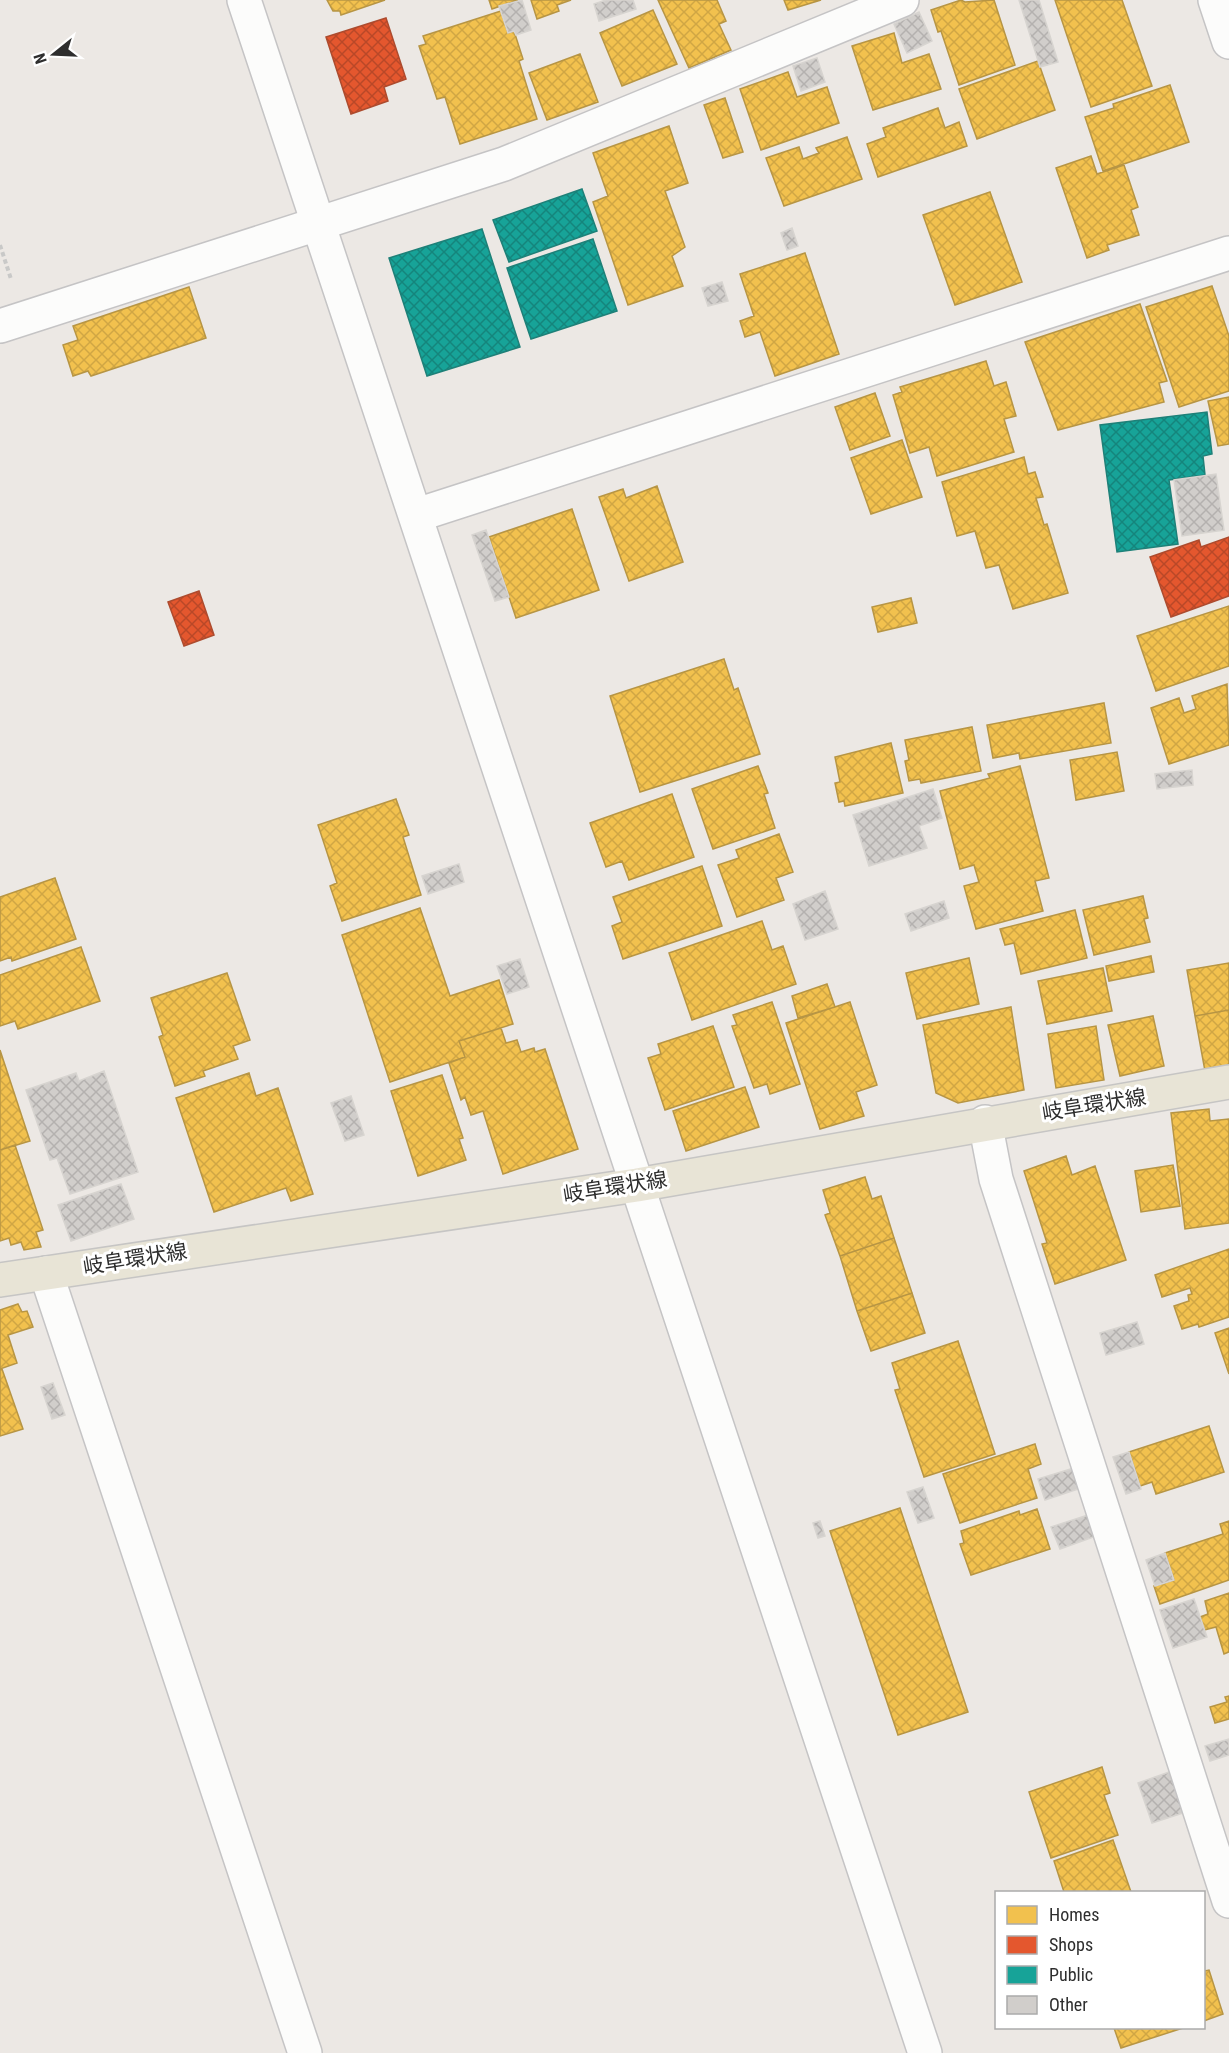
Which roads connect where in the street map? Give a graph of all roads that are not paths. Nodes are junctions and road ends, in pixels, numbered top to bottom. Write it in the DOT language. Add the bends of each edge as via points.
graph roads {
  1 [pos="244,0"];
  2 [pos="899,0"];
  3 [pos="1215,0"];
  4 [pos="1229,42"];
  5 [pos="320,223"];
  6 [pos="1229,253"];
  7 [pos="0,326"];
  8 [pos="417,515"];
  9 [pos="1229,1082"];
  10 [pos="985,1122"];
  11 [pos="637,1185"];
  12 [pos="45,1273"];
  13 [pos="0,1280"];
  14 [pos="1229,1901"];
  15 [pos="305,2053"];
  16 [pos="926,2053"];
  1 -- 5 [label="street"];
  2 -- 5 [label="street" via="504,164"];
  3 -- 4 [label="street"];
  5 -- 7 [label="street"];
  5 -- 8 [label="street"];
  6 -- 8 [label="street"];
  8 -- 11 [label="street"];
  9 -- 10 [label="main road, 岐阜環状線"];
  10 -- 11 [label="main road, 岐阜環状線"];
  10 -- 14 [label="street" via="996,1179"];
  11 -- 12 [label="main road, 岐阜環状線"];
  11 -- 16 [label="street"];
  12 -- 13 [label="main road, 岐阜環状線"];
  12 -- 15 [label="street"];
}
